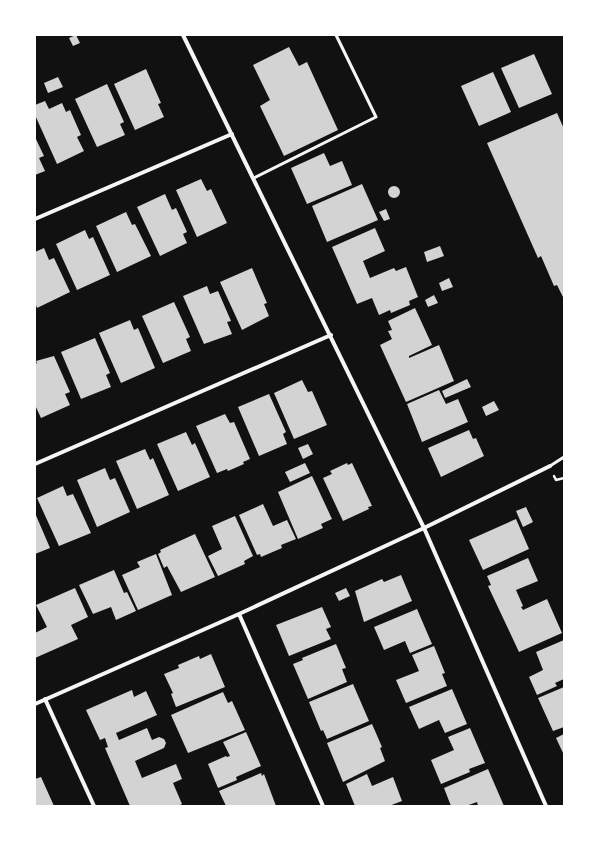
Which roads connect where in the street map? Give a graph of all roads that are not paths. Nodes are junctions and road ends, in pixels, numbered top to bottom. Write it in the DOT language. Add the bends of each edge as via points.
graph roads {
  1 [pos="183,35"];
  2 [pos="336,35"];
  3 [pos="232,134"];
  4 [pos="254,178"];
  5 [pos="35,219"];
  6 [pos="331,335"];
  7 [pos="564,457"];
  8 [pos="35,464"];
  9 [pos="550,466"];
  10 [pos="424,528"];
  11 [pos="239,614"];
  12 [pos="46,699"];
  13 [pos="35,704"];
  14 [pos="94,806"];
  15 [pos="323,806"];
  16 [pos="546,806"];
  1 -- 3 [label="street"];
  2 -- 4 [label="lane" via="376,117"];
  3 -- 4 [label="street"];
  3 -- 5 [label="street"];
  4 -- 6 [label="street"];
  6 -- 8 [label="street"];
  6 -- 10 [label="street"];
  7 -- 9 [label="lane"];
  9 -- 10 [label="street"];
  10 -- 11 [label="street"];
  10 -- 16 [label="street"];
  11 -- 12 [label="street"];
  11 -- 15 [label="street"];
  12 -- 13 [label="street"];
  12 -- 14 [label="street"];
}
